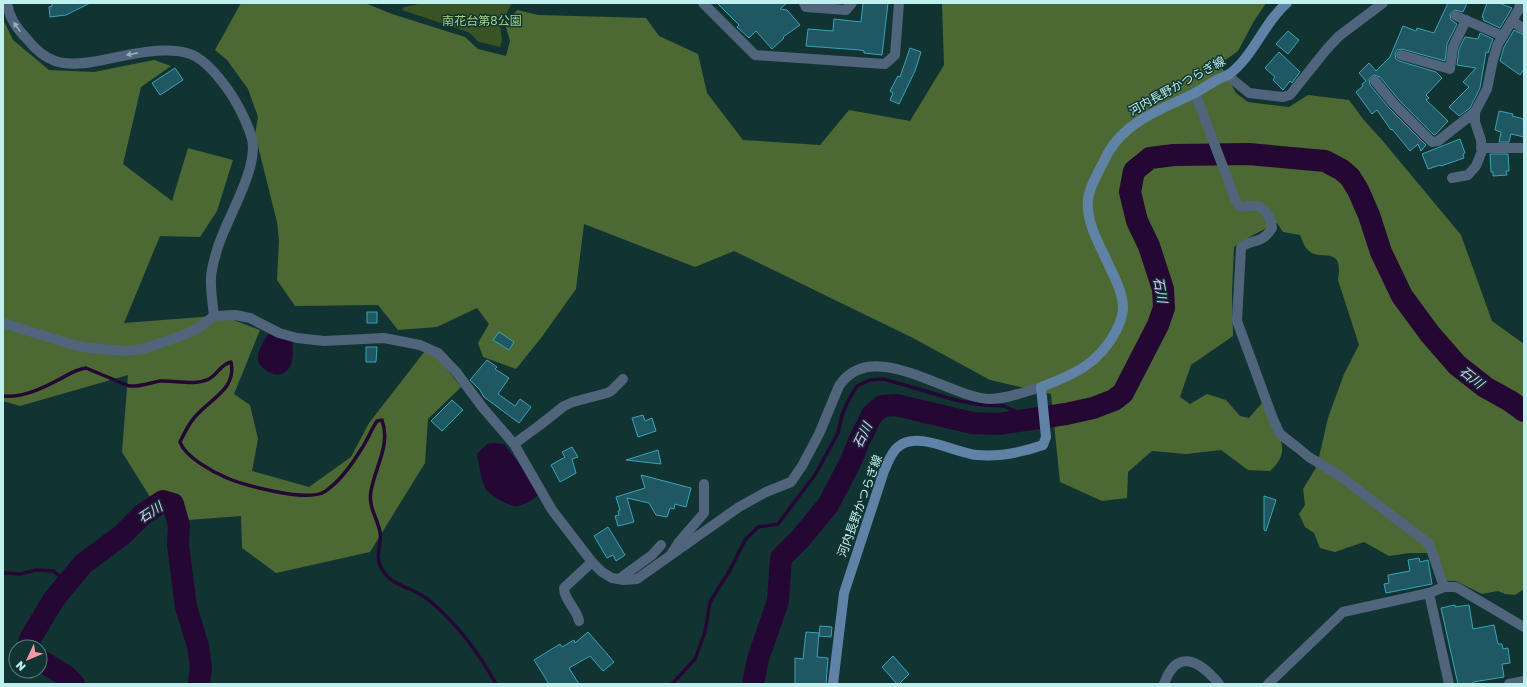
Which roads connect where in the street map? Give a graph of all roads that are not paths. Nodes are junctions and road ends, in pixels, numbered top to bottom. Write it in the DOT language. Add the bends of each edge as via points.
graph roads {
  1 [pos="7,3"];
  2 [pos="703,3"];
  3 [pos="804,3"];
  4 [pos="852,3"];
  5 [pos="899,3"];
  6 [pos="1287,3"];
  7 [pos="1383,3"];
  8 [pos="1520,3"];
  9 [pos="1456,16"];
  10 [pos="1466,20"];
  11 [pos="1512,21"];
  12 [pos="1524,28"];
  13 [pos="1503,36"];
  14 [pos="1402,55"];
  15 [pos="1227,76"];
  16 [pos="1375,81"];
  17 [pos="1197,97"];
  18 [pos="1475,112"];
  19 [pos="1482,148"];
  20 [pos="1524,148"];
  21 [pos="1452,178"];
  22 [pos="214,316"];
  23 [pos="3,324"];
  24 [pos="623,379"];
  25 [pos="1041,390"];
  26 [pos="514,444"];
  27 [pos="704,484"];
  28 [pos="660,545"];
  29 [pos="671,556"];
  30 [pos="592,562"];
  31 [pos="619,579"];
  32 [pos="1444,587"];
  33 [pos="1429,593"];
  34 [pos="579,621"];
  35 [pos="1524,627"];
  36 [pos="1524,681"];
  37 [pos="833,684"];
  38 [pos="1164,684"];
  39 [pos="1219,684"];
  40 [pos="1268,684"];
  41 [pos="1448,684"];
  42 [pos="1509,684"];
  22 -- 1 [label="street, one-way" via="210,281 217,250 251,164 253,148 252,139 230,92 215,72 187,53 144,52 69,64 55,61 45,56 18,31"];
  2 -- 5 [label="street" via="755,55 885,64 895,55"];
  3 -- 4 [label="street" via="806,7 846,10"];
  6 -- 15 [label="main road, 河内長野かつらぎ線" via="1238,66"];
  7 -- 15 [label="street" via="1339,36 1290,95 1283,97 1249,93"];
  8 -- 11 [label="street"];
  9 -- 10 [label="street"];
  10 -- 13 [label="street"];
  10 -- 14 [label="street" via="1453,47 1450,69"];
  11 -- 12 [label="street"];
  11 -- 13 [label="street"];
  13 -- 18 [label="street" via="1492,60 1487,89"];
  15 -- 17 [label="main road, 河内長野かつらぎ線"];
  16 -- 18 [label="street" via="1432,142 1438,141"];
  17 -- 25 [label="main road, 河内長野かつらぎ線" via="1147,116 1125,131 1098,173 1088,199 1089,219 1121,296 1123,309 1110,342 1097,357 1084,369"];
  17 -- 32 [label="street" via="1239,206 1256,206 1265,211 1271,219 1272,228 1268,236 1241,248 1237,321 1280,434 1428,543"];
  18 -- 19 [label="street"];
  19 -- 20 [label="street"];
  19 -- 21 [label="street" via="1476,166 1468,175"];
  22 -- 23 [label="street" via="186,334 143,349 126,351 70,344"];
  22 -- 26 [label="street" via="235,315 250,318 279,333 298,338 324,341 384,338 420,345 438,353 457,373"];
  24 -- 26 [label="street" via="607,393 564,406"];
  25 -- 29 [label="street" via="989,399 903,371 883,367 863,368 854,372 839,386 820,434 791,482 754,498"];
  25 -- 37 [label="main road, 河内長野かつらぎ線" via="1046,437 1043,445 1005,454 977,455 910,440 897,447 884,471 844,593"];
  26 -- 30 [label="street" via="552,510"];
  27 -- 29 [label="street" via="704,513 679,542"];
  28 -- 31 [label="street" via="652,555"];
  29 -- 31 [label="street" via="637,579"];
  30 -- 31 [label="street" via="602,572"];
  30 -- 34 [label="street" via="564,588"];
  32 -- 33 [label="street"];
  32 -- 35 [label="street" via="1456,588"];
  33 -- 40 [label="street" via="1343,612"];
  33 -- 41 [label="street"];
  36 -- 42 [label="street"];
  38 -- 39 [label="street" via="1172,667 1180,662 1190,662 1200,665"];
}
